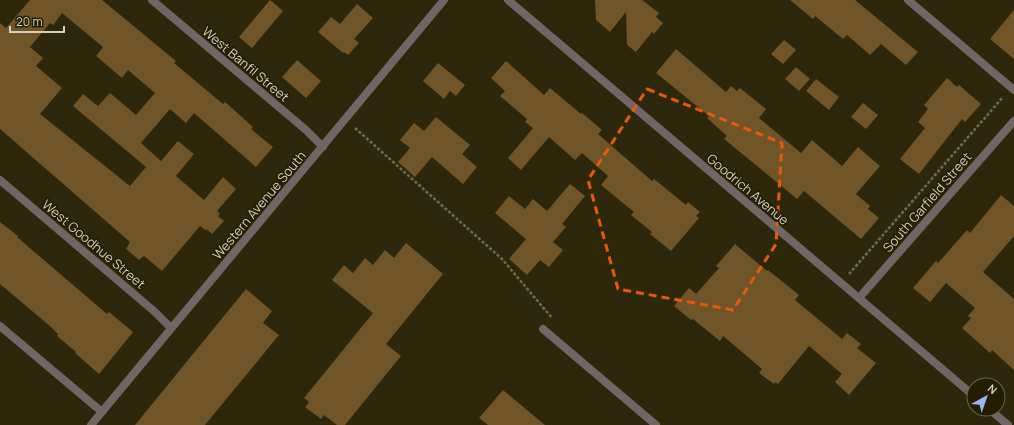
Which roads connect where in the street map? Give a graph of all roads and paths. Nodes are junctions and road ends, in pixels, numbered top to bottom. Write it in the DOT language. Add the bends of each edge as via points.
graph roads {
  1 [pos="152,0"];
  2 [pos="444,0"];
  3 [pos="508,0"];
  4 [pos="908,0"];
  5 [pos="1012,89"];
  6 [pos="346,119"];
  7 [pos="1014,120"];
  8 [pos="323,147"];
  9 [pos="0,180"];
  10 [pos="841,284"];
  11 [pos="859,298"];
  12 [pos="552,318"];
  13 [pos="0,326"];
  14 [pos="171,328"];
  15 [pos="543,329"];
  16 [pos="966,389"];
  17 [pos="102,412"];
  18 [pos="998,417"];
  19 [pos="91,425"];
  20 [pos="656,425"];
  21 [pos="1008,425"];
  1 -- 8 [label="street, West Banfil Street"];
  2 -- 6 [label="street, Western Avenue South"];
  3 -- 10 [label="street, Goodrich Avenue"];
  4 -- 5 [label="street"];
  5 -- 10 [label="path"];
  6 -- 8 [label="street, Western Avenue South"];
  6 -- 12 [label="path" via="502,259"];
  7 -- 11 [label="street, South Garfield Street"];
  8 -- 14 [label="street, Western Avenue South"];
  9 -- 14 [label="street, West Goodhue Street"];
  10 -- 11 [label="street, Goodrich Avenue"];
  11 -- 16 [label="street, Goodrich Avenue"];
  13 -- 17 [label="street"];
  14 -- 17 [label="street, Western Avenue South"];
  15 -- 20 [label="street"];
  17 -- 19 [label="street, Western Avenue South"];
  18 -- 21 [label="street"];
}
